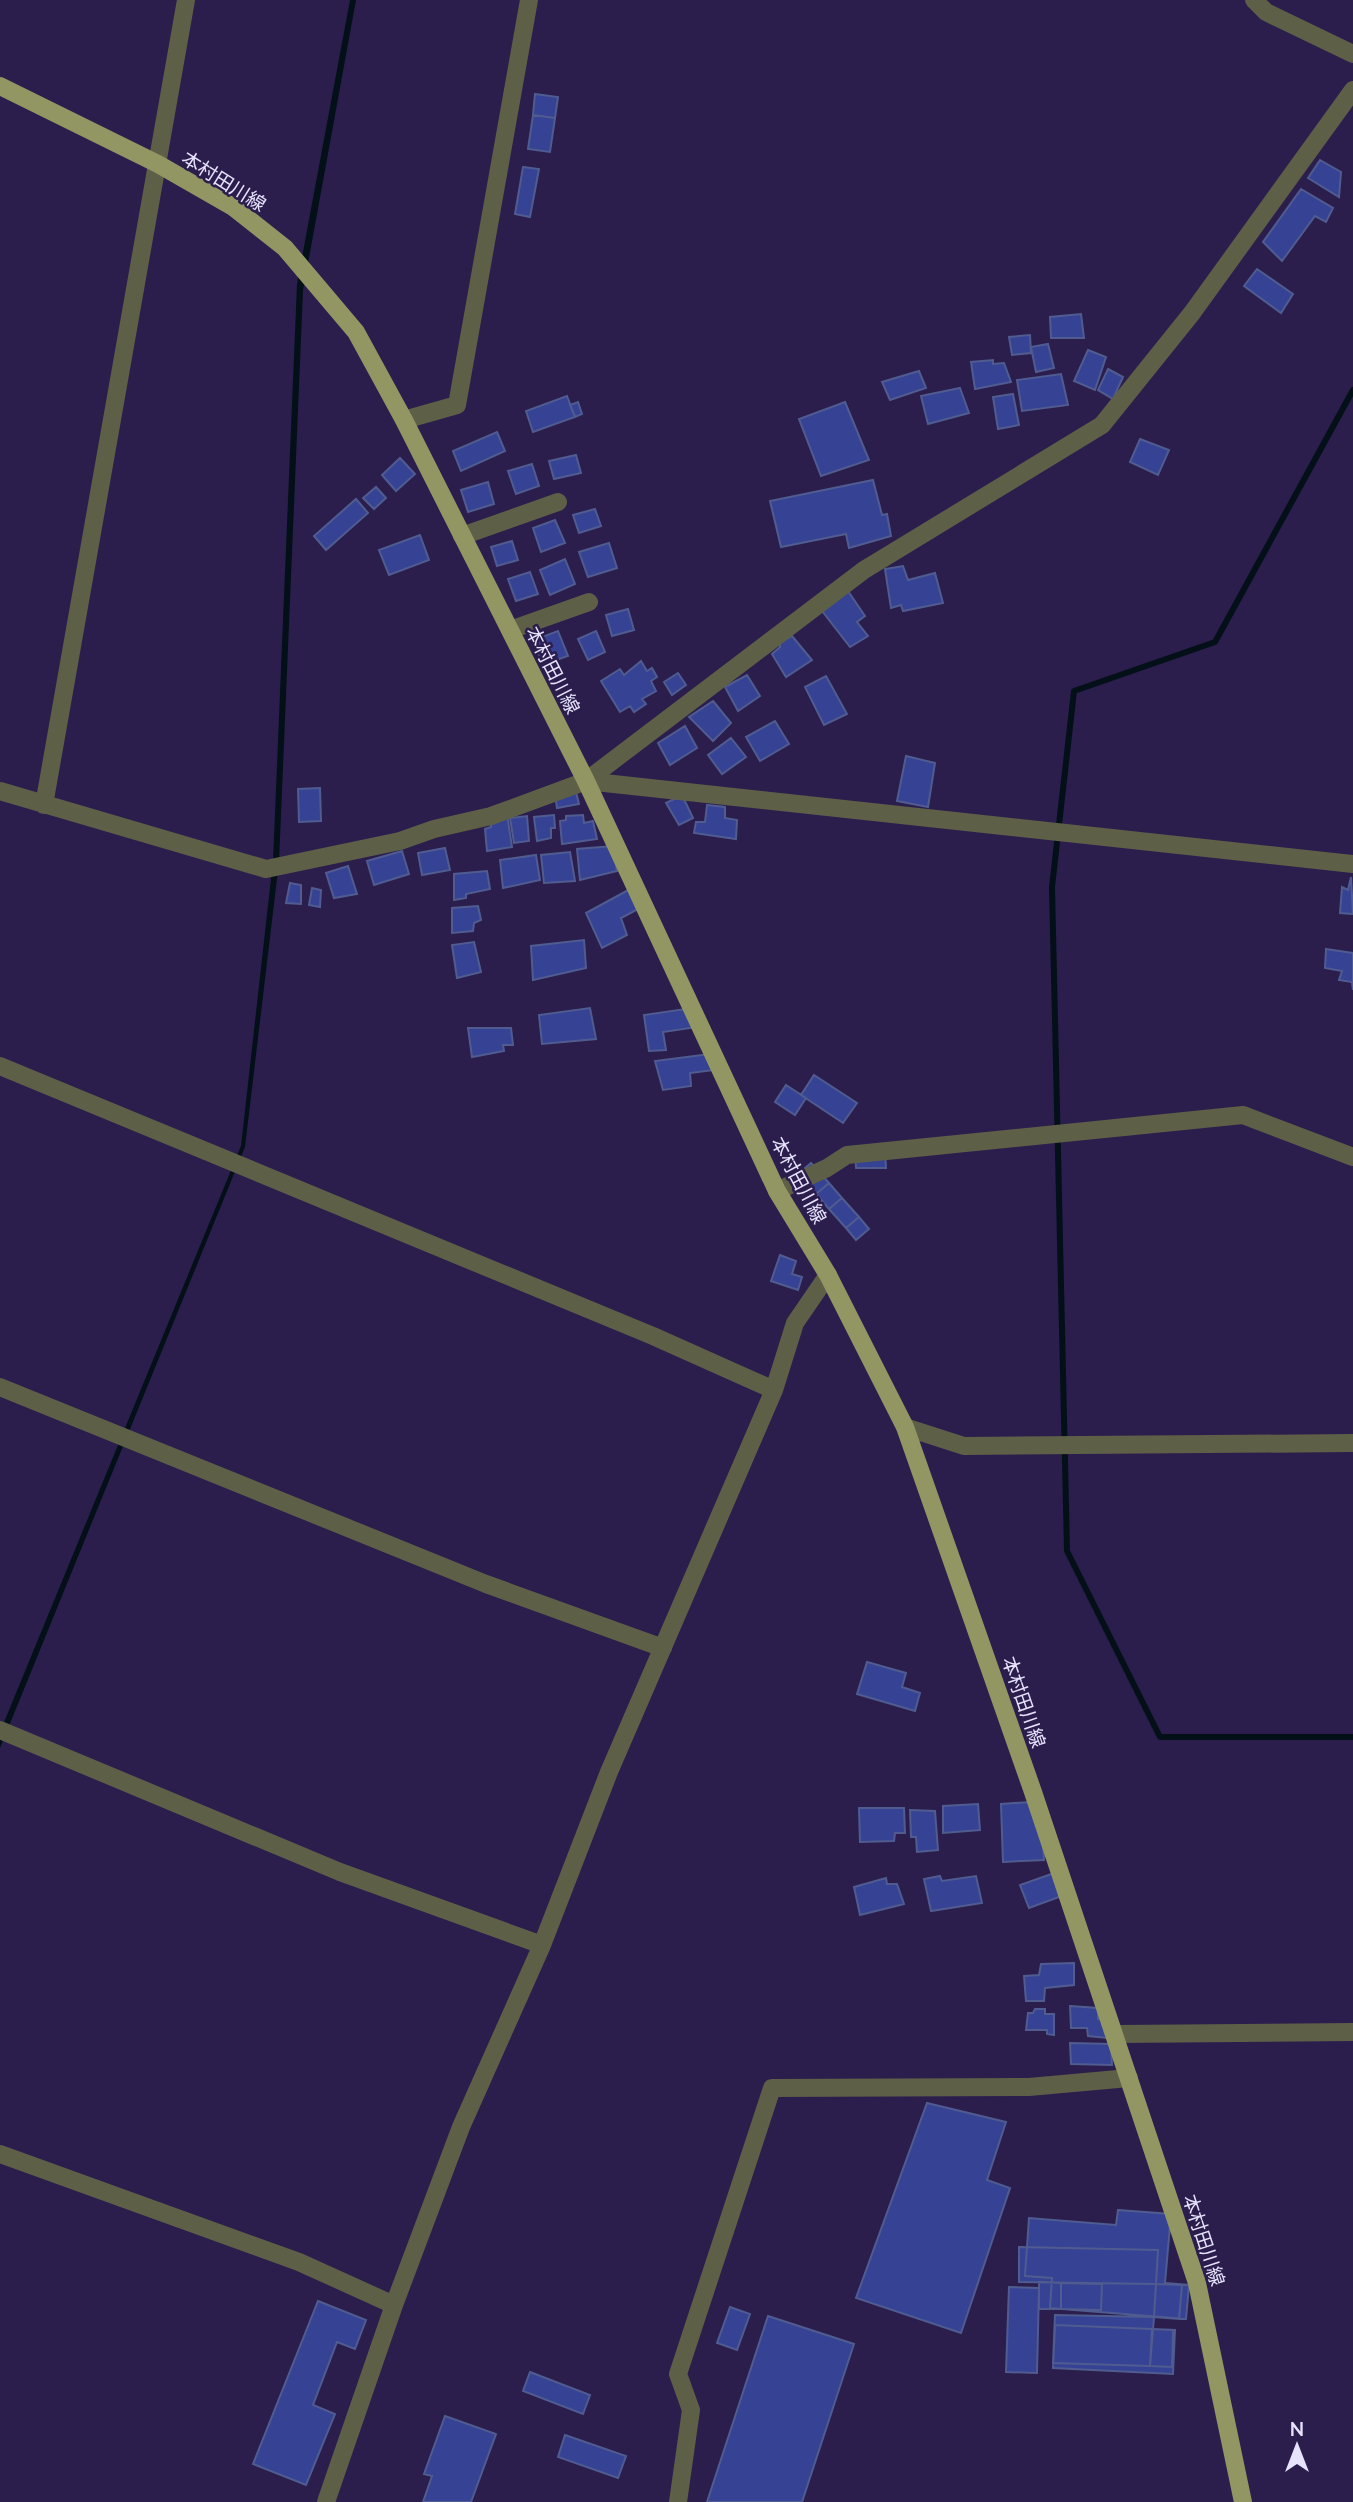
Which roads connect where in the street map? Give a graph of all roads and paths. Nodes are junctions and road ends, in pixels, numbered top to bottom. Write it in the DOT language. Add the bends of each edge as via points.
graph roads {
  1 [pos="186,0"];
  2 [pos="529,0"];
  3 [pos="1254,0"];
  4 [pos="1353,54"];
  5 [pos="0,86"];
  6 [pos="1353,90"];
  7 [pos="158,164"];
  8 [pos="404,420"];
  9 [pos="558,502"];
  10 [pos="462,536"];
  11 [pos="589,602"];
  12 [pos="510,630"];
  13 [pos="586,781"];
  14 [pos="0,790"];
  15 [pos="44,805"];
  16 [pos="1353,864"];
  17 [pos="0,1066"];
  18 [pos="1353,1157"];
  19 [pos="777,1191"];
  20 [pos="828,1275"];
  21 [pos="0,1387"];
  22 [pos="774,1391"];
  23 [pos="905,1427"];
  24 [pos="1353,1443"];
  25 [pos="663,1648"];
  26 [pos="0,1730"];
  27 [pos="542,1945"];
  28 [pos="1353,2032"];
  29 [pos="1115,2034"];
  30 [pos="1129,2078"];
  31 [pos="0,2154"];
  32 [pos="394,2305"];
  33 [pos="326,2502"];
  34 [pos="678,2502"];
  35 [pos="1243,2502"];
  1 -- 7 [label="street"];
  2 -- 8 [label="street" via="457,405"];
  3 -- 4 [label="street" via="1266,12"];
  5 -- 7 [label="main road, 本村田川線"];
  6 -- 13 [label="street" via="1192,313 1102,425 864,570"];
  7 -- 8 [label="main road, 本村田川線" via="233,207 285,248 356,332"];
  7 -- 15 [label="street"];
  8 -- 10 [label="main road, 本村田川線"];
  9 -- 10 [label="street"];
  10 -- 12 [label="main road, 本村田川線"];
  11 -- 12 [label="street"];
  12 -- 13 [label="main road, 本村田川線"];
  13 -- 15 [label="street" via="491,816 400,841 265,869"];
  13 -- 16 [label="street"];
  13 -- 19 [label="main road, 本村田川線"];
  14 -- 15 [label="street"];
  17 -- 22 [label="street"];
  18 -- 19 [label="street" via="1243,1115 847,1155"];
  19 -- 20 [label="main road, 本村田川線"];
  20 -- 22 [label="street" via="795,1323"];
  20 -- 23 [label="main road, 本村田川線"];
  21 -- 25 [label="street" via="486,1584"];
  22 -- 25 [label="street"];
  23 -- 24 [label="street" via="964,1446"];
  23 -- 29 [label="main road, 本村田川線"];
  25 -- 27 [label="street" via="608,1772"];
  26 -- 27 [label="street" via="340,1872"];
  27 -- 32 [label="street" via="461,2127"];
  28 -- 29 [label="street"];
  29 -- 30 [label="main road, 本村田川線"];
  30 -- 34 [label="street" via="1029,2087 772,2088 678,2374 691,2410"];
  30 -- 35 [label="main road, 本村田川線" via="1197,2283"];
  31 -- 32 [label="street" via="299,2262"];
  32 -- 33 [label="street"];
}
